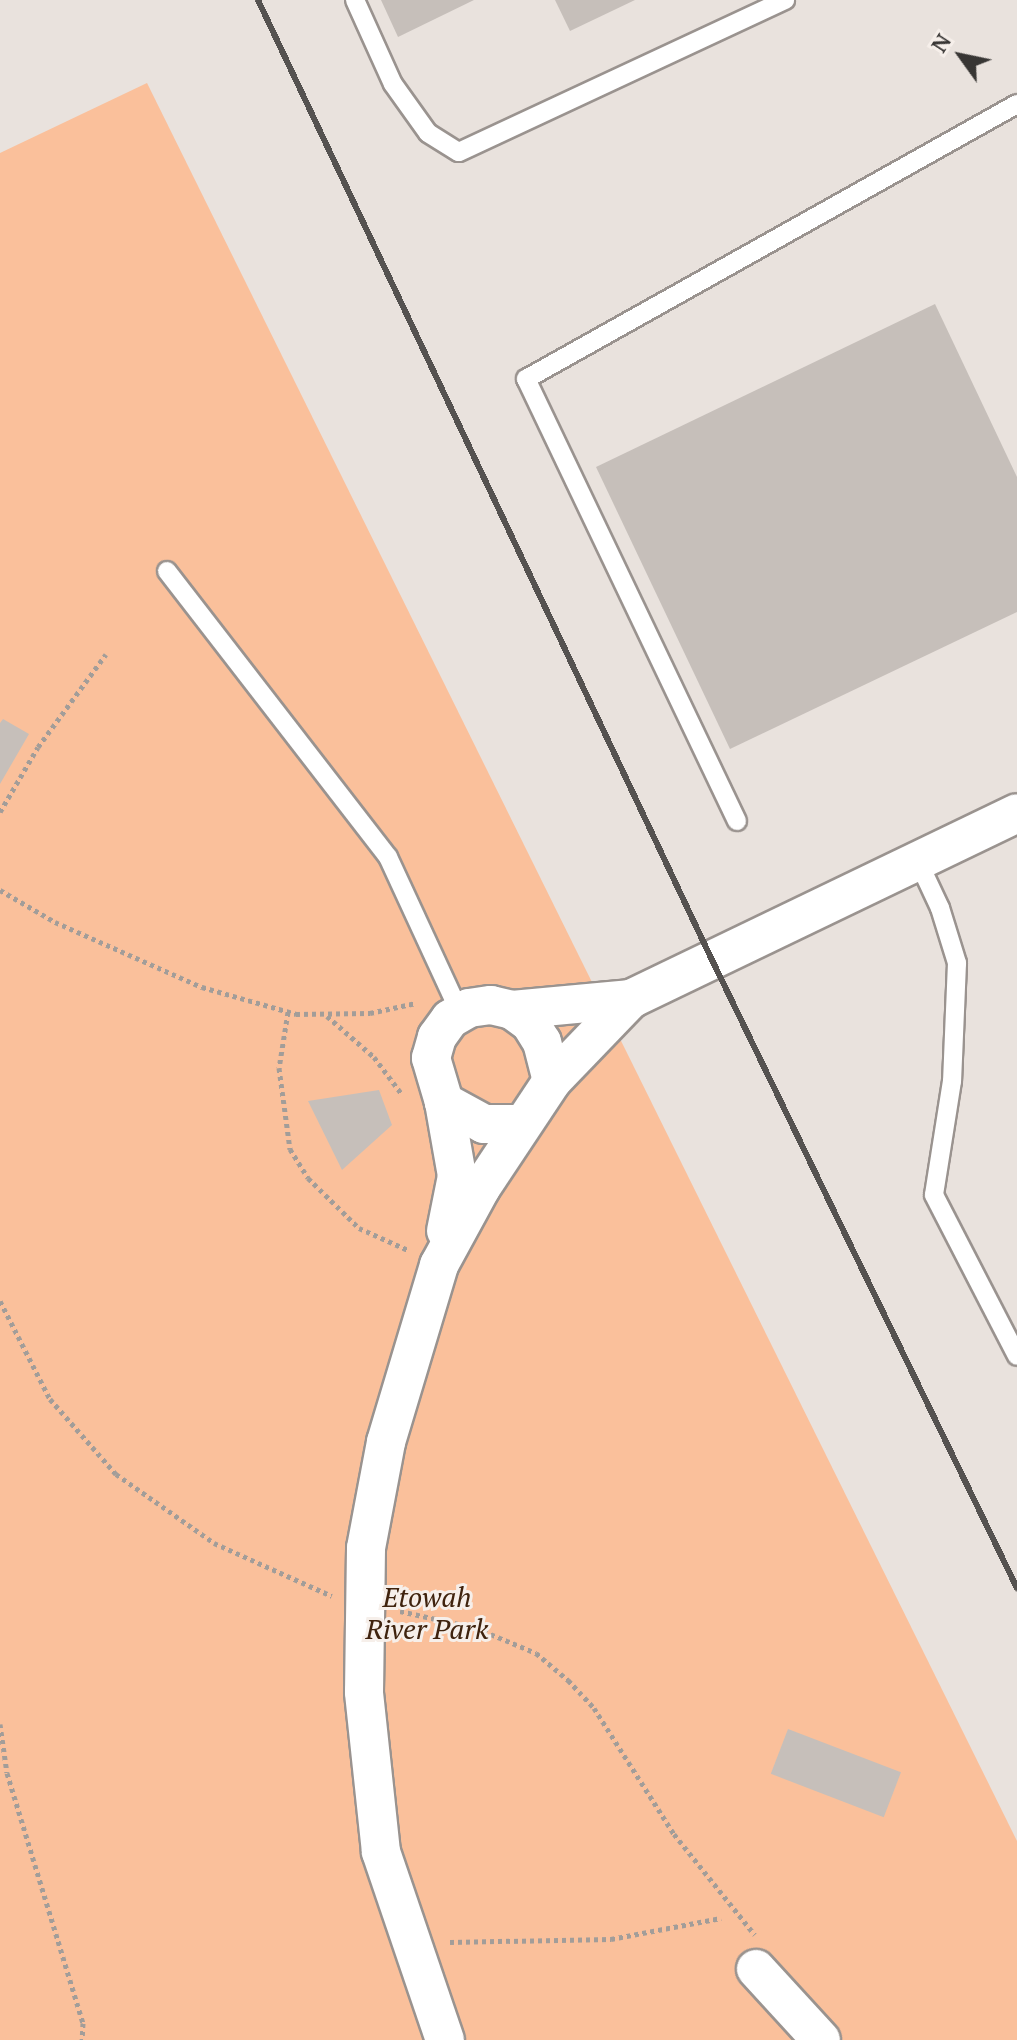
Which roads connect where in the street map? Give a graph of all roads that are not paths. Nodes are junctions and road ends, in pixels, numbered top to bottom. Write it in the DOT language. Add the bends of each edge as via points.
graph roads {
  1 [pos="355,0"];
  2 [pos="785,0"];
  3 [pos="1017,104"];
  4 [pos="167,571"];
  5 [pos="1017,813"];
  6 [pos="737,821"];
  7 [pos="918,861"];
  8 [pos="631,999"];
  9 [pos="454,1000"];
  10 [pos="512,1010"];
  11 [pos="552,1081"];
  12 [pos="444,1102"];
  13 [pos="522,1124"];
  14 [pos="419,1255"];
  15 [pos="1017,1356"];
  16 [pos="758,1955"];
  17 [pos="445,2040"];
  18 [pos="821,2040"];
  1 -- 2 [label="lane" via="393,84 428,133 459,152"];
  3 -- 6 [label="lane" via="526,379"];
  4 -- 9 [label="lane" via="388,857"];
  5 -- 7 [label="street"];
  7 -- 8 [label="street"];
  7 -- 15 [label="lane" via="957,963 952,1081 934,1195"];
  8 -- 10 [label="street"];
  8 -- 11 [label="street"];
  9 -- 10 [label="street"];
  9 -- 12 [label="street" via="431,1058"];
  10 -- 11 [label="street" via="530,1023 542,1042"];
  11 -- 13 [label="street"];
  12 -- 13 [label="street" via="484,1124"];
  12 -- 14 [label="street" via="457,1176"];
  13 -- 14 [label="street"];
  14 -- 17 [label="street" via="362,1603 364,1692 381,1852"];
  16 -- 18 [label="street"];
}
